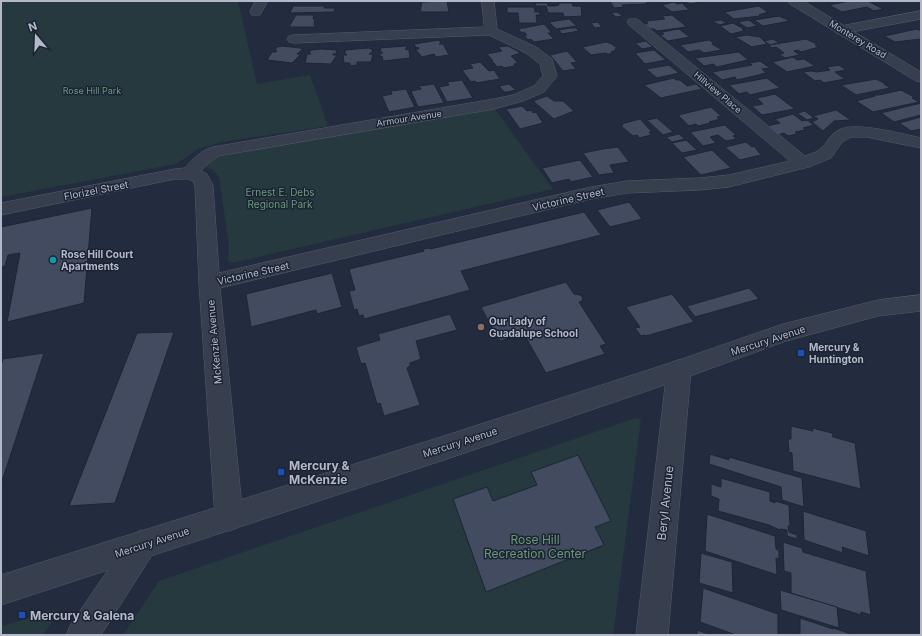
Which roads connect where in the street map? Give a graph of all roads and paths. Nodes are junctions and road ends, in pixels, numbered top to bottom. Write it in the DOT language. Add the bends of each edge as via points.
graph roads {
  1 [pos="488,1"];
  2 [pos="794,1"];
  3 [pos="921,15"];
  4 [pos="634,22"];
  5 [pos="841,30"];
  6 [pos="491,31"];
  7 [pos="294,39"];
  8 [pos="921,78"];
  9 [pos="921,143"];
  10 [pos="803,163"];
  11 [pos="190,173"];
  12 [pos="1,209"];
  13 [pos="210,283"];
  14 [pos="921,303"];
  15 [pos="679,370"];
  16 [pos="229,517"];
  17 [pos="142,545"];
  18 [pos="1,590"];
  19 [pos="82,635"];
  20 [pos="652,635"];
  1 -- 6 [label="street"];
  2 -- 5 [label="street, Monterey Road"];
  3 -- 5 [label="street"];
  4 -- 10 [label="street, Hillview Place"];
  5 -- 8 [label="street, Monterey Road"];
  6 -- 7 [label="street, Armour Avenue"];
  6 -- 11 [label="street, Armour Avenue" via="531,50 547,62 550,76 539,89 494,104 214,152 200,161"];
  9 -- 10 [label="street, Victorine Street" via="866,132 847,132 836,139 825,154"];
  10 -- 13 [label="street, Victorine Street" via="729,181 627,187 591,193"];
  11 -- 12 [label="street, Florizel Street"];
  11 -- 13 [label="street, McKenzie Avenue" via="201,178 204,186"];
  13 -- 16 [label="street, McKenzie Avenue"];
  14 -- 15 [label="street, Mercury Avenue" via="878,308 783,334"];
  15 -- 16 [label="street, Mercury Avenue"];
  15 -- 20 [label="street, Beryl Avenue"];
  16 -- 17 [label="street, Mercury Avenue"];
  17 -- 18 [label="street, Mercury Avenue"];
  17 -- 19 [label="street"];
}
